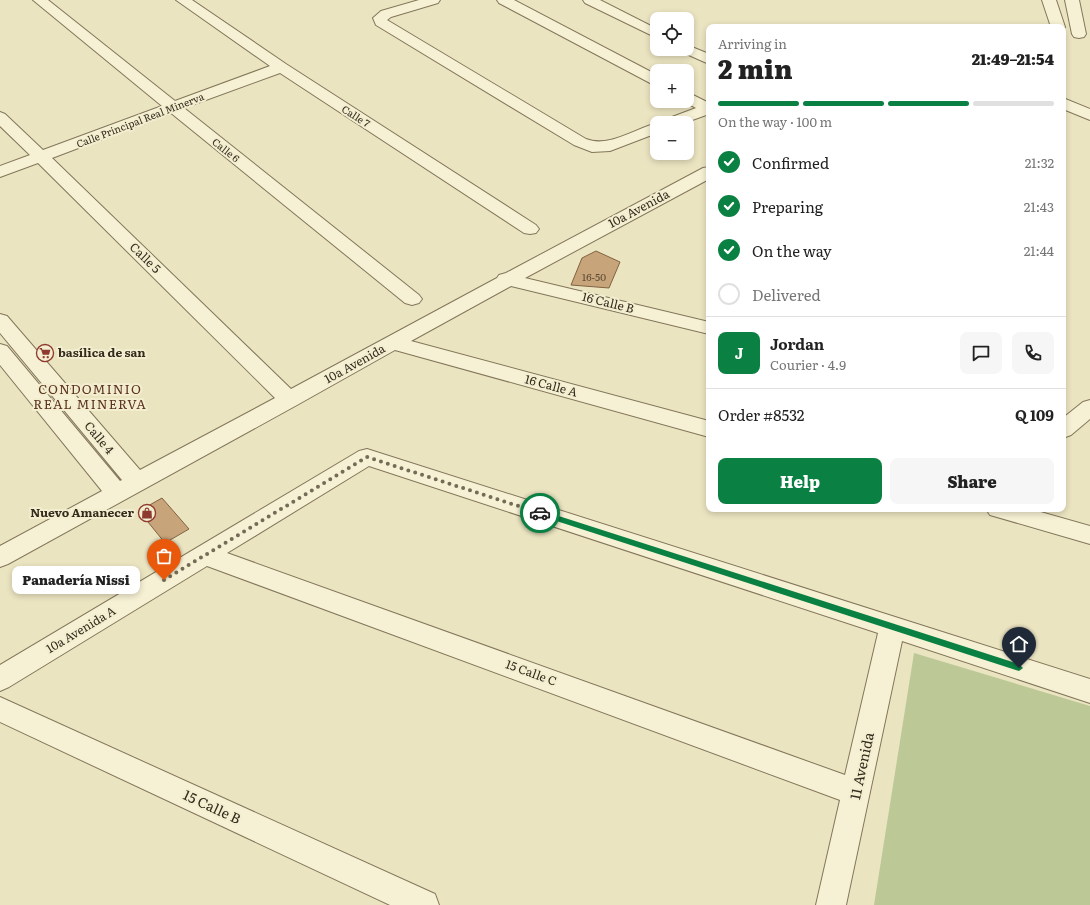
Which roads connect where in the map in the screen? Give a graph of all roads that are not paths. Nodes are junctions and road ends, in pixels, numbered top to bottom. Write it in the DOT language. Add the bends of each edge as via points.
graph roads {
  1 [pos="40,0"];
  2 [pos="183,0"];
  3 [pos="433,0"];
  4 [pos="504,0"];
  5 [pos="590,0"];
  6 [pos="1049,0"];
  7 [pos="1072,0"];
  8 [pos="1057,24"];
  9 [pos="650,30"];
  10 [pos="1084,34"];
  11 [pos="1066,35"];
  12 [pos="694,52"];
  13 [pos="706,58"];
  14 [pos="276,64"];
  15 [pos="650,77"];
  16 [pos="694,101"];
  17 [pos="169,104"];
  18 [pos="1066,104"];
  19 [pos="706,107"];
  20 [pos="706,110"];
  21 [pos="1090,115"];
  22 [pos="690,116"];
  23 [pos="0,117"];
  24 [pos="650,131"];
  25 [pos="37,153"];
  26 [pos="0,160"];
  27 [pos="0,172"];
  28 [pos="706,174"];
  29 [pos="530,230"];
  30 [pos="506,279"];
  31 [pos="412,299"];
  32 [pos="0,320"];
  33 [pos="706,327"];
  34 [pos="394,343"];
  35 [pos="0,351"];
  36 [pos="290,400"];
  37 [pos="1090,407"];
  38 [pos="1066,427"];
  39 [pos="706,428"];
  40 [pos="137,482"];
  41 [pos="116,494"];
  42 [pos="1009,512"];
  43 [pos="1090,535"];
  44 [pos="205,555"];
  45 [pos="0,557"];
  46 [pos="892,627"];
  47 [pos="0,679"];
  48 [pos="1090,691"];
  49 [pos="0,709"];
  50 [pos="856,792"];
  51 [pos="424,905"];
  52 [pos="831,905"];
  1 -- 17 [label="street, Calle 6"];
  2 -- 14 [label="street, Calle 7"];
  3 -- 24 [label="street" via="386,14 380,18 381,22 592,147 610,146"];
  4 -- 15 [label="street"];
  5 -- 9 [label="street"];
  6 -- 8 [label="street"];
  7 -- 10 [label="street"];
  10 -- 11 [label="street"];
  12 -- 13 [label="street"];
  14 -- 17 [label="street, Calle Principal Real Minerva"];
  14 -- 29 [label="street, Calle 7"];
  16 -- 19 [label="street"];
  17 -- 25 [label="street, Calle Principal Real Minerva"];
  17 -- 31 [label="street, Calle 6"];
  18 -- 21 [label="street"];
  20 -- 22 [label="street"];
  23 -- 25 [label="street, Calle 5"];
  25 -- 26 [label="street, Calle Principal Real Minerva"];
  25 -- 27 [label="street, Calle Principal Real Minerva"];
  25 -- 36 [label="street, Calle 5"];
  28 -- 30 [label="street, 10a Avenida"];
  30 -- 33 [label="street, 16 Calle B"];
  30 -- 34 [label="street, 10a Avenida"];
  32 -- 40 [label="street, Calle 4"];
  34 -- 36 [label="street, 10a Avenida"];
  34 -- 39 [label="street, 16 Calle A"];
  35 -- 41 [label="street, Calle 4"];
  36 -- 40 [label="street, 10a Avenida"];
  37 -- 38 [label="street"];
  40 -- 41 [label="street, 10a Avenida"];
  41 -- 45 [label="street, 10a Avenida"];
  42 -- 43 [label="street"];
  44 -- 46 [label="street, 10a Avenida A" via="367,457"];
  44 -- 47 [label="street, 10a Avenida A"];
  44 -- 50 [label="street, 15 Calle C"];
  46 -- 48 [label="street"];
  46 -- 50 [label="street, 11 Avenida"];
  49 -- 51 [label="street, 15 Calle B"];
  50 -- 52 [label="street, 11 Avenida"];
}
